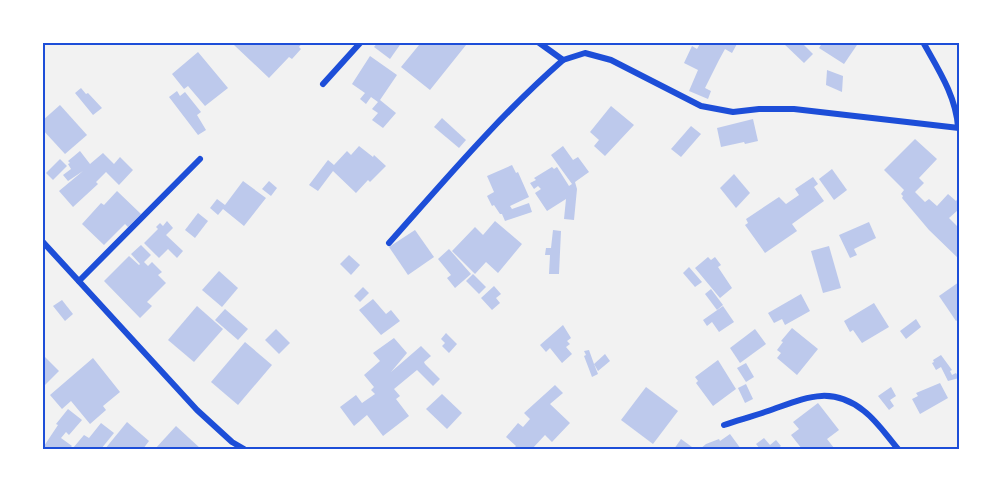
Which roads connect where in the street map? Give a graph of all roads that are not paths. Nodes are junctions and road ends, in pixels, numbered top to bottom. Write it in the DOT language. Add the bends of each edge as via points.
graph roads {
  1 [pos="361,42"];
  2 [pos="538,42"];
  3 [pos="923,42"];
  4 [pos="563,60"];
  5 [pos="323,84"];
  6 [pos="959,128"];
  7 [pos="200,159"];
  8 [pos="42,241"];
  9 [pos="389,243"];
  10 [pos="79,281"];
  11 [pos="724,425"];
  12 [pos="244,449"];
  13 [pos="898,449"];
  1 -- 5 [label="street"];
  2 -- 4 [label="street"];
  3 -- 6 [label="street" via="952,98"];
  4 -- 6 [label="street" via="585,53 611,60 716,111 794,109"];
  4 -- 9 [label="street" via="492,128"];
  7 -- 10 [label="street"];
  8 -- 10 [label="street"];
  10 -- 12 [label="street" via="196,410"];
  11 -- 13 [label="street" via="818,395 839,398 865,411"];
}
